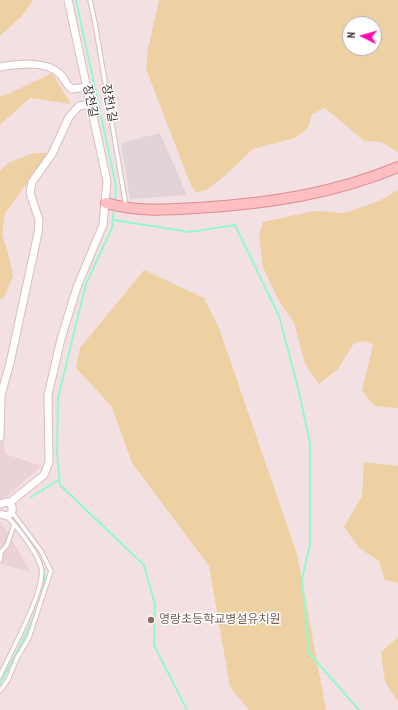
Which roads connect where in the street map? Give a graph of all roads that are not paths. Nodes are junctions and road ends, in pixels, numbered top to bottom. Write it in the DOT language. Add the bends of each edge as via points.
graph roads {
  1 [pos="68,0"];
  2 [pos="90,0"];
  3 [pos="0,67"];
  4 [pos="87,87"];
  5 [pos="90,104"];
  6 [pos="398,167"];
  7 [pos="107,204"];
  8 [pos="124,207"];
  9 [pos="0,437"];
  10 [pos="10,503"];
  11 [pos="0,504"];
  12 [pos="6,514"];
  13 [pos="14,525"];
  14 [pos="0,560"];
  15 [pos="0,676"];
  16 [pos="0,691"];
  1 -- 4 [label="street, 장천길"];
  2 -- 8 [label="lane, 장천1길"];
  3 -- 4 [label="street" via="18,64 50,67 60,73 72,89"];
  4 -- 5 [label="street, 장천길"];
  5 -- 7 [label="street, 장천길" via="107,182"];
  5 -- 9 [label="street" via="79,106 69,117 52,154 32,182 30,193 39,220 38,233 1,395"];
  6 -- 8 [label="street" via="364,181 311,195 245,206 149,211"];
  7 -- 8 [label="street"];
  7 -- 10 [label="street, 장천길" via="102,225 77,287 48,395 49,462 44,475"];
  10 -- 11 [label="street"];
  10 -- 12 [label="street" via="13,507"];
  12 -- 13 [label="lane"];
  12 -- 16 [label="lane" via="41,551 51,571 29,638"];
  13 -- 14 [label="lane" via="7,545 1,552"];
  13 -- 15 [label="lane" via="42,568 41,581 24,630"];
}
